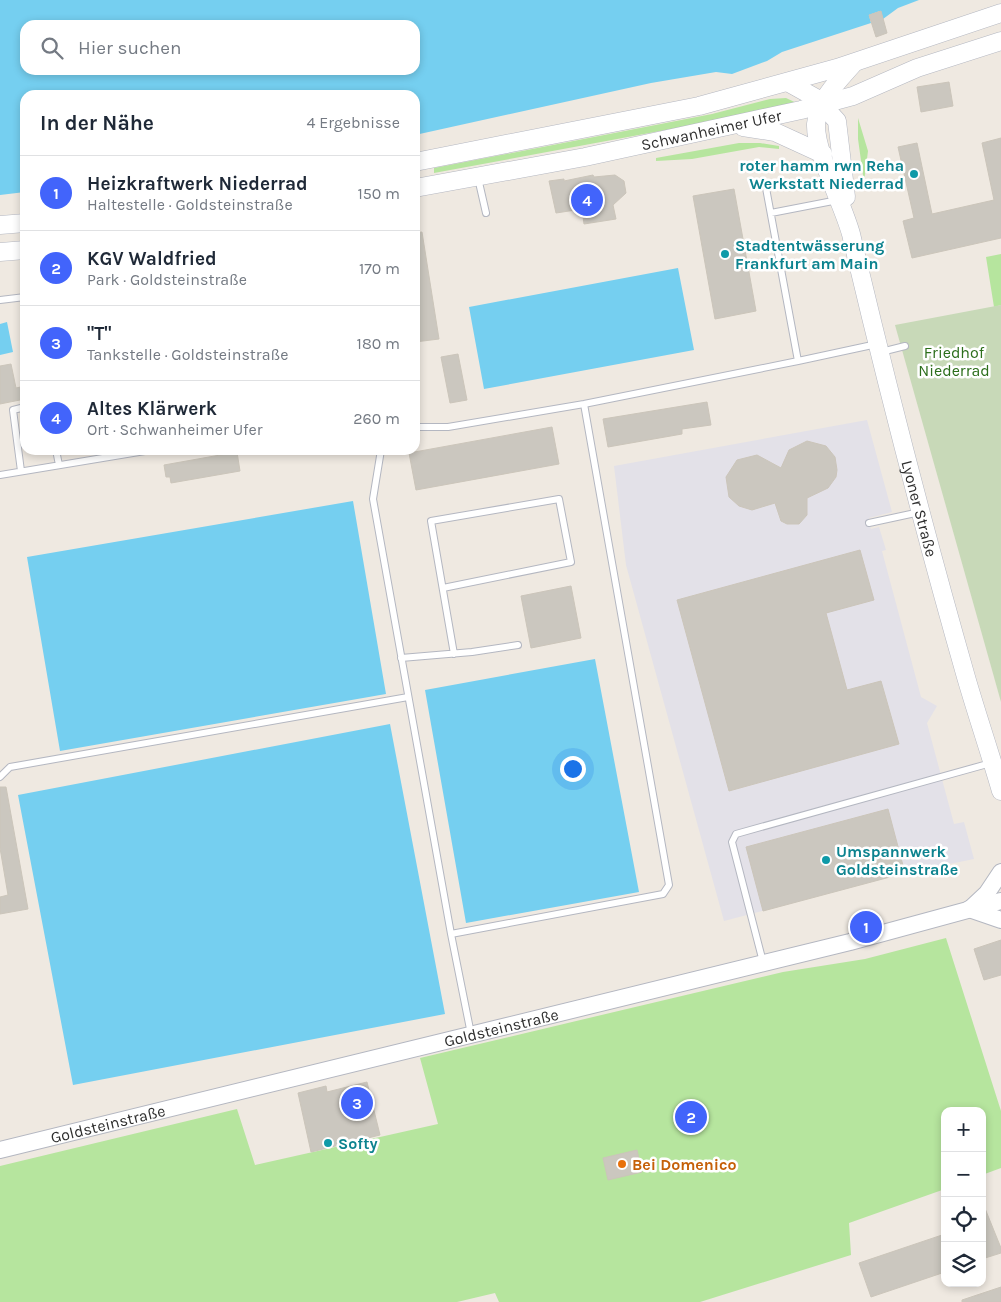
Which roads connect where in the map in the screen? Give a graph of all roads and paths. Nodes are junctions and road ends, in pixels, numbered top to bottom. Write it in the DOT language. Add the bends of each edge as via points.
graph roads {
  1 [pos="1001,13"];
  2 [pos="1001,41"];
  3 [pos="854,63"];
  4 [pos="789,82"];
  5 [pos="853,96"];
  6 [pos="822,104"];
  7 [pos="837,121"];
  8 [pos="733,125"];
  9 [pos="823,154"];
  10 [pos="420,161"];
  11 [pos="477,177"];
  12 [pos="420,187"];
  13 [pos="766,188"];
  14 [pos="840,200"];
  15 [pos="486,213"];
  16 [pos="771,213"];
  17 [pos="20,224"];
  18 [pos="848,225"];
  19 [pos="0,226"];
  20 [pos="20,250"];
  21 [pos="0,252"];
  22 [pos="20,298"];
  23 [pos="0,300"];
  24 [pos="904,346"];
  25 [pos="878,348"];
  26 [pos="798,361"];
  27 [pos="584,404"];
  28 [pos="20,408"];
  29 [pos="420,427"];
  30 [pos="57,455"];
  31 [pos="120,455"];
  32 [pos="380,455"];
  33 [pos="59,465"];
  34 [pos="21,471"];
  35 [pos="0,475"];
  36 [pos="921,512"];
  37 [pos="870,523"];
  38 [pos="443,588"];
  39 [pos="518,645"];
  40 [pos="454,654"];
  41 [pos="401,658"];
  42 [pos="408,697"];
  43 [pos="993,762"];
  44 [pos="0,777"];
  45 [pos="1001,790"];
  46 [pos="1001,872"];
  47 [pos="1001,901"];
  48 [pos="970,909"];
  49 [pos="1001,920"];
  50 [pos="451,934"];
  51 [pos="763,963"];
  52 [pos="472,1035"];
  53 [pos="0,1150"];
  1 -- 3 [label="main road, Schwanheimer Ufer"];
  2 -- 5 [label="main road, Schwanheimer Ufer" via="917,68"];
  3 -- 4 [label="main road, Schwanheimer Ufer"];
  3 -- 6 [label="main road"];
  4 -- 6 [label="main road"];
  4 -- 10 [label="main road, Schwanheimer Ufer" via="699,106"];
  5 -- 6 [label="main road, Schwanheimer Ufer"];
  5 -- 7 [label="main road"];
  6 -- 7 [label="main road"];
  6 -- 8 [label="main road, Schwanheimer Ufer"];
  6 -- 9 [label="main road, Lyoner Straße" via="816,125"];
  7 -- 18 [label="main road, Lyoner Straße"];
  8 -- 9 [label="main road" via="775,132"];
  8 -- 11 [label="main road, Schwanheimer Ufer"];
  9 -- 14 [label="main road, Lyoner Straße"];
  11 -- 12 [label="main road, Schwanheimer Ufer"];
  11 -- 15 [label="lane"];
  13 -- 16 [label="lane"];
  14 -- 16 [label="lane"];
  14 -- 18 [label="main road, Lyoner Straße"];
  16 -- 26 [label="lane"];
  17 -- 19 [label="main road"];
  18 -- 25 [label="main road, Lyoner Straße"];
  20 -- 21 [label="main road"];
  22 -- 23 [label="lane"];
  24 -- 25 [label="lane"];
  25 -- 26 [label="lane"];
  25 -- 36 [label="main road, Lyoner Straße"];
  26 -- 27 [label="lane"];
  27 -- 29 [label="lane" via="448,426"];
  27 -- 50 [label="lane" via="669,885 663,894"];
  28 -- 34 [label="lane" via="13,410"];
  30 -- 33 [label="lane"];
  31 -- 33 [label="lane"];
  32 -- 41 [label="lane" via="373,499"];
  33 -- 34 [label="lane"];
  34 -- 35 [label="lane"];
  36 -- 37 [label="lane"];
  36 -- 43 [label="main road, Lyoner Straße" via="966,678"];
  38 -- 38 [label="lane" via="431,520 559,498 571,562"];
  38 -- 40 [label="lane"];
  39 -- 40 [label="lane"];
  40 -- 41 [label="lane"];
  41 -- 42 [label="lane"];
  42 -- 44 [label="lane" via="10,767"];
  42 -- 50 [label="lane"];
  43 -- 45 [label="main road, Lyoner Straße"];
  43 -- 51 [label="lane" via="736,834 732,842"];
  46 -- 48 [label="street" via="987,893"];
  47 -- 48 [label="street, Goldsteinstraße"];
  48 -- 49 [label="street"];
  48 -- 51 [label="street, Goldsteinstraße"];
  50 -- 52 [label="lane"];
  51 -- 52 [label="street, Goldsteinstraße"];
  52 -- 53 [label="street, Goldsteinstraße"];
}
